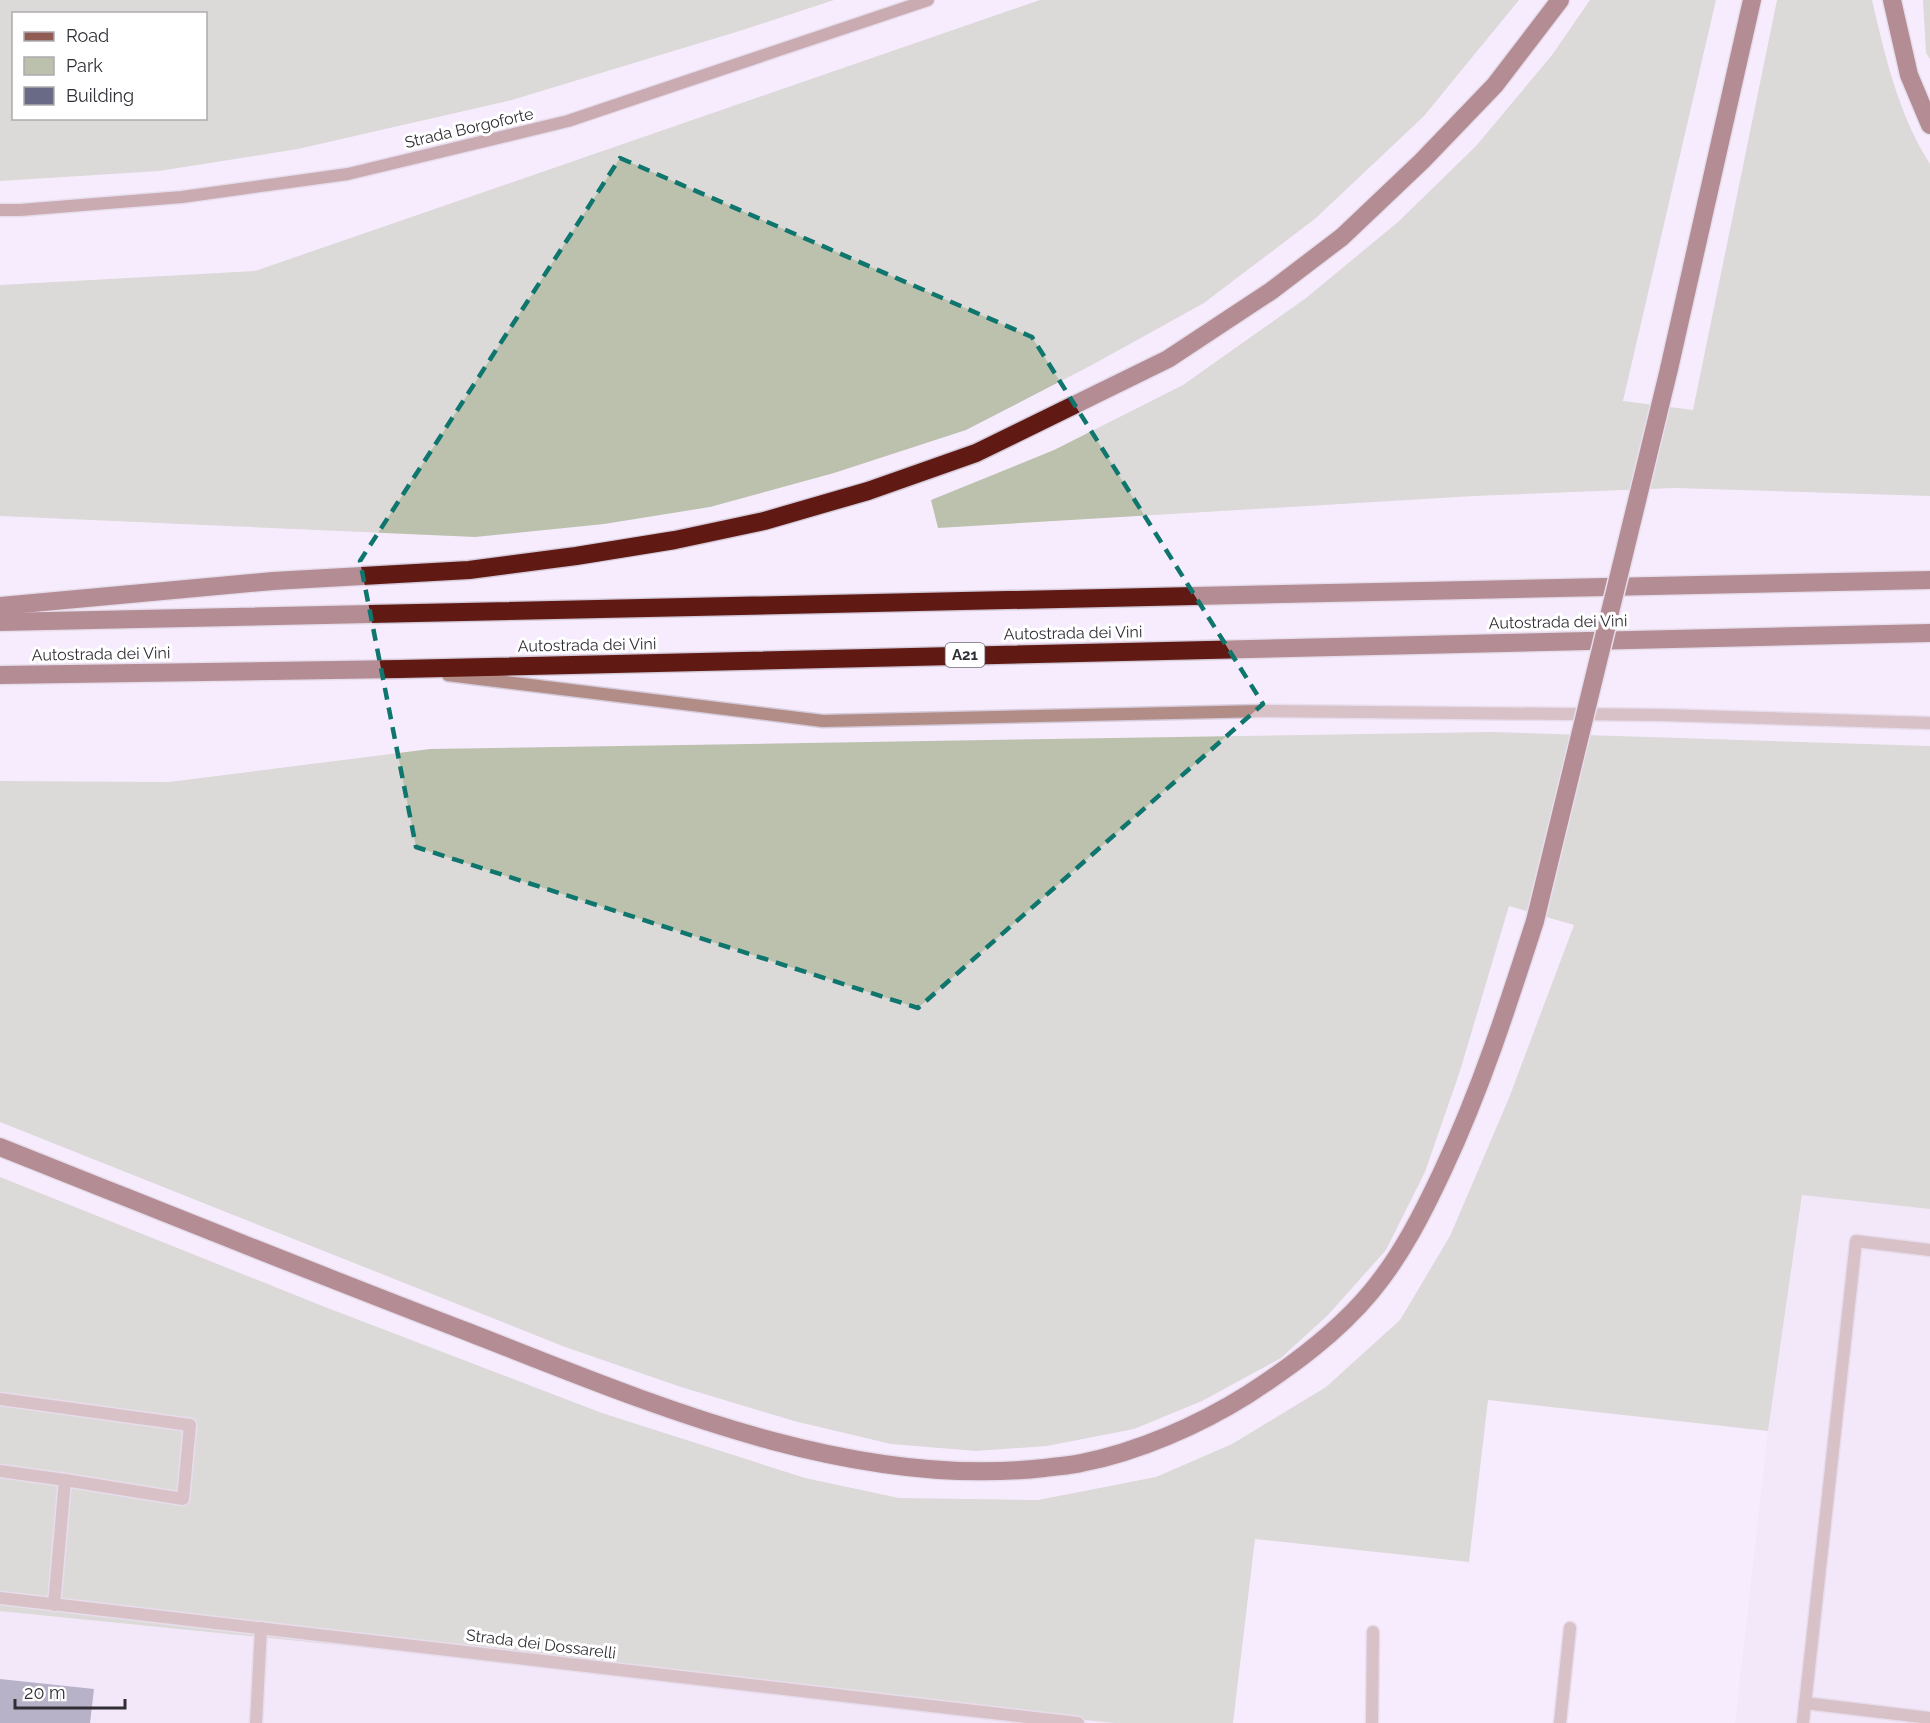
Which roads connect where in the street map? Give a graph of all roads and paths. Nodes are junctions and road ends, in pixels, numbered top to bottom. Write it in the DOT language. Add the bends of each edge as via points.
graph roads {
  1 [pos="928,0"];
  2 [pos="1560,0"];
  3 [pos="1752,0"];
  4 [pos="1892,0"];
  5 [pos="1930,125"];
  6 [pos="0,210"];
  7 [pos="1930,580"];
  8 [pos="0,606"];
  9 [pos="0,622"];
  10 [pos="1930,633"];
  11 [pos="399,669"];
  12 [pos="0,675"];
  13 [pos="1930,723"];
  14 [pos="0,1147"];
  15 [pos="1930,1250"];
  16 [pos="0,1399"];
  17 [pos="0,1471"];
  18 [pos="65,1480"];
  19 [pos="0,1598"];
  20 [pos="54,1605"];
  21 [pos="261,1628"];
  22 [pos="1570,1628"];
  23 [pos="1373,1632"];
  24 [pos="1805,1703"];
  25 [pos="1930,1718"];
  26 [pos="256,1723"];
  27 [pos="1078,1723"];
  28 [pos="1372,1723"];
  29 [pos="1560,1723"];
  30 [pos="1803,1723"];
  1 -- 6 [label="main road, Strada Borgoforte" via="568,121 348,174 182,197"];
  2 -- 8 [label="highway" via="1495,85 1342,237 1271,291 1168,359 976,453 868,491 764,521 576,556 469,570 273,580"];
  3 -- 14 [label="highway, bridge" via="1669,369 1535,921 1509,1003 1463,1126 1404,1246 1370,1294 1326,1337 1275,1377 1220,1412 1149,1443 1082,1463 1010,1472 880,1465 708,1421 611,1388"];
  4 -- 5 [label="highway" via="1909,75"];
  7 -- 9 [label="highway, Autostrada dei Vini"];
  10 -- 11 [label="highway, Autostrada dei Vini / A21"];
  11 -- 12 [label="highway, Autostrada dei Vini / A21"];
  11 -- 13 [label="street" via="823,721 1263,711 1662,715"];
  15 -- 24 [label="street" via="1856,1241"];
  16 -- 18 [label="street" via="190,1425 183,1499"];
  17 -- 18 [label="street"];
  18 -- 20 [label="street"];
  19 -- 20 [label="street, Strada dei Dossarelli"];
  20 -- 21 [label="street, Strada dei Dossarelli"];
  21 -- 26 [label="street"];
  21 -- 27 [label="street, Strada dei Dossarelli"];
  22 -- 29 [label="street"];
  23 -- 28 [label="street"];
  24 -- 25 [label="street"];
  24 -- 30 [label="street"];
}
